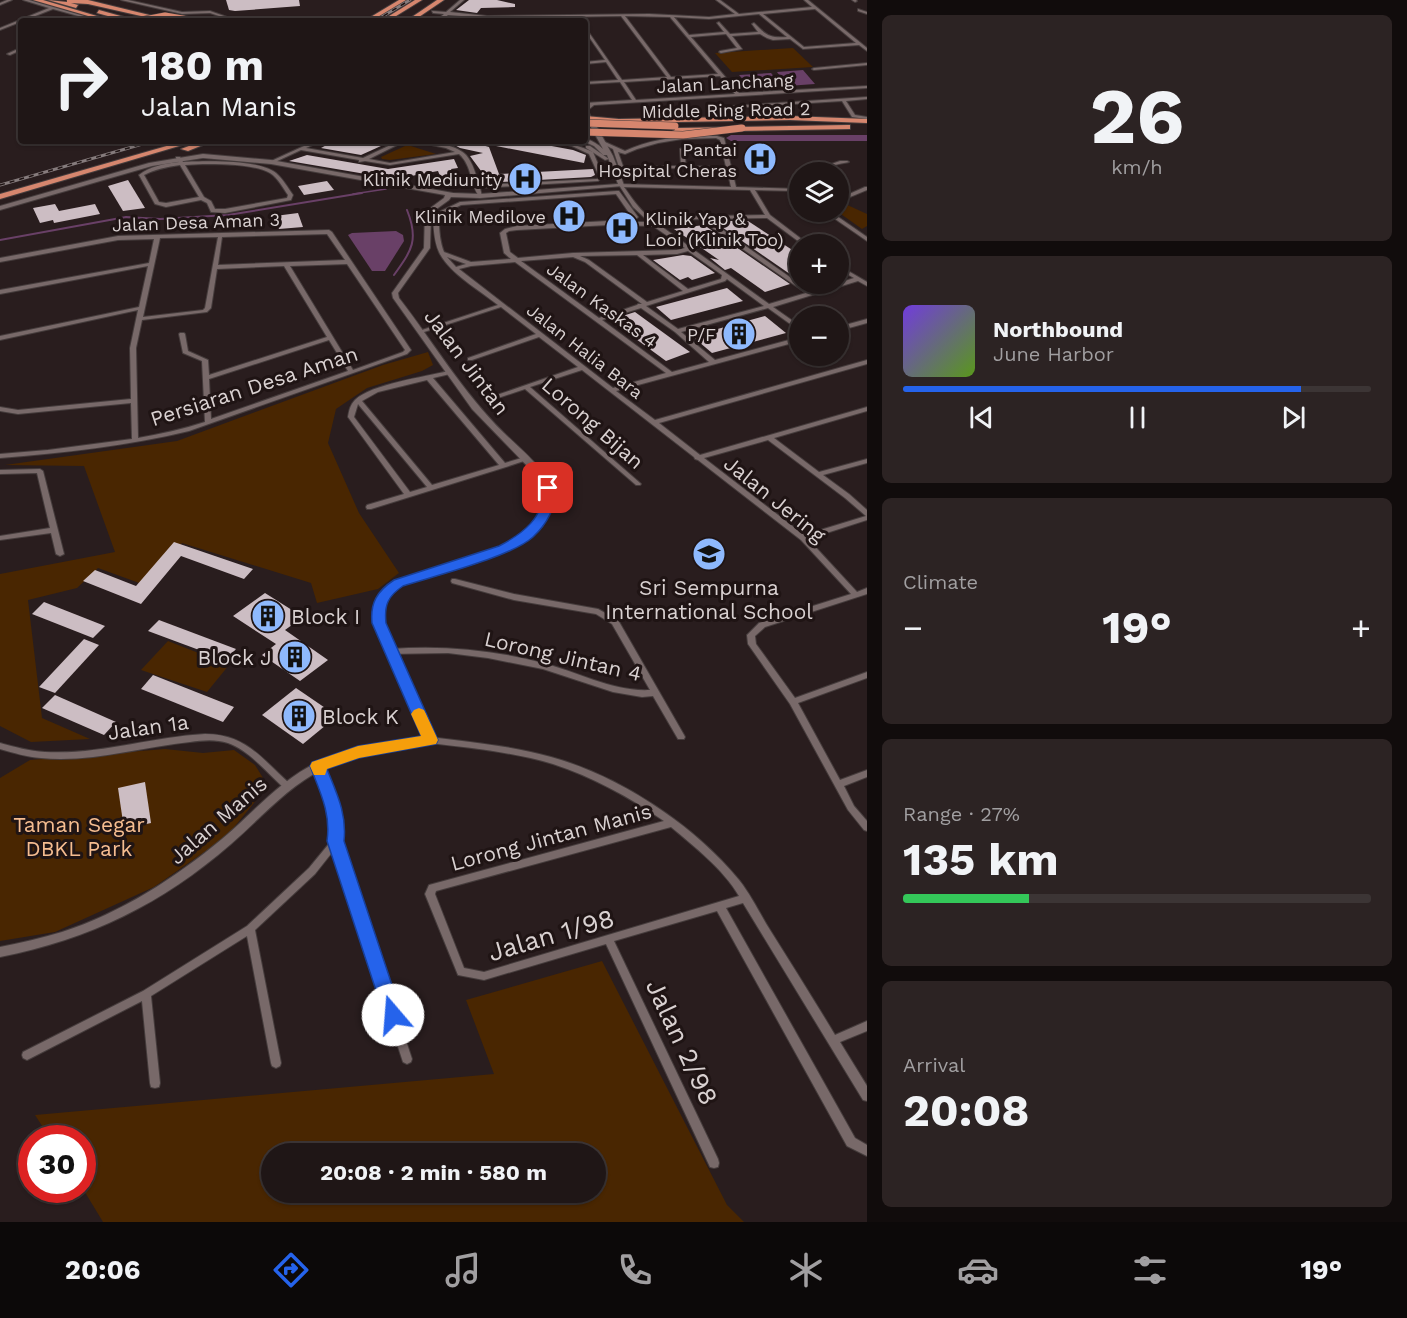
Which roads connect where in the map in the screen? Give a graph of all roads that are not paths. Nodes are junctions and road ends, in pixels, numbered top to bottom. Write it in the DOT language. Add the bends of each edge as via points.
graph roads {
  1 [pos="10,0"];
  2 [pos="25,0"];
  3 [pos="36,0"];
  4 [pos="51,0"];
  5 [pos="123,0"];
  6 [pos="153,0"];
  7 [pos="403,0"];
  8 [pos="419,0"];
  9 [pos="431,0"];
  10 [pos="441,0"];
  11 [pos="449,0"];
  12 [pos="462,0"];
  13 [pos="718,0"];
  14 [pos="806,0"];
  15 [pos="67,1"];
  16 [pos="0,4"];
  17 [pos="145,5"];
  18 [pos="53,8"];
  19 [pos="816,8"];
  20 [pos="860,10"];
  21 [pos="433,12"];
  22 [pos="446,13"];
  23 [pos="867,13"];
  24 [pos="761,14"];
  25 [pos="459,15"];
  26 [pos="623,16"];
  27 [pos="671,16"];
  28 [pos="738,16"];
  29 [pos="28,18"];
  30 [pos="89,18"];
  31 [pos="101,18"];
  32 [pos="121,18"];
  33 [pos="134,18"];
  34 [pos="154,18"];
  35 [pos="158,18"];
  36 [pos="177,18"];
  37 [pos="223,18"];
  38 [pos="372,18"];
  39 [pos="389,18"];
  40 [pos="404,18"];
  41 [pos="414,18"];
  42 [pos="426,18"];
  43 [pos="441,18"];
  44 [pos="456,18"];
  45 [pos="495,18"];
  46 [pos="588,18"];
  47 [pos="18,22"];
  48 [pos="719,23"];
  49 [pos="754,24"];
  50 [pos="0,29"];
  51 [pos="759,33"];
  52 [pos="588,34"];
  53 [pos="729,34"];
  54 [pos="687,36"];
  55 [pos="789,38"];
  56 [pos="860,44"];
  57 [pos="18,50"];
  58 [pos="867,50"];
  59 [pos="721,51"];
  60 [pos="9,54"];
  61 [pos="608,61"];
  62 [pos="588,63"];
  63 [pos="867,64"];
  64 [pos="814,69"];
  65 [pos="721,75"];
  66 [pos="670,78"];
  67 [pos="621,81"];
  68 [pos="588,83"];
  69 [pos="867,87"];
  70 [pos="738,95"];
  71 [pos="867,98"];
  72 [pos="844,100"];
  73 [pos="634,101"];
  74 [pos="588,104"];
  75 [pos="592,104"];
  76 [pos="732,107"];
  77 [pos="588,108"];
  78 [pos="588,122"];
  79 [pos="588,122"];
  80 [pos="588,122"];
  81 [pos="867,123"];
  82 [pos="588,124"];
  83 [pos="742,128"];
  84 [pos="596,130"];
  85 [pos="588,133"];
  86 [pos="588,134"];
  87 [pos="588,142"];
  88 [pos="603,142"];
  89 [pos="157,144"];
  90 [pos="171,144"];
  91 [pos="180,144"];
  92 [pos="198,144"];
  93 [pos="313,144"];
  94 [pos="396,144"];
  95 [pos="425,144"];
  96 [pos="568,144"];
  97 [pos="573,145"];
  98 [pos="301,149"];
  99 [pos="682,149"];
  100 [pos="615,150"];
  101 [pos="152,151"];
  102 [pos="459,153"];
  103 [pos="625,153"];
  104 [pos="131,155"];
  105 [pos="607,159"];
  106 [pos="361,160"];
  107 [pos="180,161"];
  108 [pos="271,162"];
  109 [pos="684,167"];
  110 [pos="729,168"];
  111 [pos="614,170"];
  112 [pos="622,170"];
  113 [pos="630,170"];
  114 [pos="73,176"];
  115 [pos="621,185"];
  116 [pos="476,187"];
  117 [pos="734,187"];
  118 [pos="751,188"];
  119 [pos="867,188"];
  120 [pos="789,190"];
  121 [pos="0,192"];
  122 [pos="617,192"];
  123 [pos="480,196"];
  124 [pos="849,196"];
  125 [pos="0,197"];
  126 [pos="202,198"];
  127 [pos="453,198"];
  128 [pos="0,208"];
  129 [pos="768,216"];
  130 [pos="646,218"];
  131 [pos="703,219"];
  132 [pos="666,220"];
  133 [pos="842,222"];
  134 [pos="628,223"];
  135 [pos="654,224"];
  136 [pos="867,229"];
  137 [pos="857,233"];
  138 [pos="792,234"];
  139 [pos="220,237"];
  140 [pos="157,238"];
  141 [pos="867,239"];
  142 [pos="689,249"];
  143 [pos="440,253"];
  144 [pos="507,253"];
  145 [pos="638,254"];
  146 [pos="573,255"];
  147 [pos="0,260"];
  148 [pos="517,261"];
  149 [pos="347,262"];
  150 [pos="497,262"];
  151 [pos="150,264"];
  152 [pos="286,264"];
  153 [pos="470,264"];
  154 [pos="215,267"];
  155 [pos="454,268"];
  156 [pos="849,273"];
  157 [pos="724,277"];
  158 [pos="858,279"];
  159 [pos="789,280"];
  160 [pos="849,282"];
  161 [pos="867,284"];
  162 [pos="686,290"];
  163 [pos="0,292"];
  164 [pos="806,294"];
  165 [pos="643,304"];
  166 [pos="502,305"];
  167 [pos="769,306"];
  168 [pos="141,308"];
  169 [pos="139,319"];
  170 [pos="597,320"];
  171 [pos="789,320"];
  172 [pos="867,321"];
  173 [pos="849,325"];
  174 [pos="422,331"];
  175 [pos="677,331"];
  176 [pos="182,334"];
  177 [pos="540,335"];
  178 [pos="0,338"];
  179 [pos="330,338"];
  180 [pos="789,342"];
  181 [pos="470,359"];
  182 [pos="713,362"];
  183 [pos="867,362"];
  184 [pos="582,368"];
  185 [pos="351,372"];
  186 [pos="448,373"];
  187 [pos="670,374"];
  188 [pos="205,378"];
  189 [pos="429,378"];
  190 [pos="526,387"];
  191 [pos="610,390"];
  192 [pos="493,398"];
  193 [pos="358,400"];
  194 [pos="134,402"];
  195 [pos="0,409"];
  196 [pos="867,409"];
  197 [pos="208,422"];
  198 [pos="653,423"];
  199 [pos="769,437"];
  200 [pos="135,440"];
  201 [pos="0,456"];
  202 [pos="697,458"];
  203 [pos="525,459"];
  204 [pos="867,461"];
  205 [pos="504,466"];
  206 [pos="0,472"];
  207 [pos="819,474"];
  208 [pos="638,484"];
  209 [pos="431,488"];
  210 [pos="408,495"];
  211 [pos="369,507"];
  212 [pos="867,516"];
  213 [pos="54,530"];
  214 [pos="0,538"];
  215 [pos="803,538"];
  216 [pos="60,554"];
  217 [pos="455,581"];
  218 [pos="867,591"];
  219 [pos="856,595"];
  220 [pos="392,652"];
  221 [pos="867,675"];
  222 [pos="656,693"];
  223 [pos="793,702"];
  224 [pos="681,737"];
  225 [pos="430,740"];
  226 [pos="0,746"];
  227 [pos="318,766"];
  228 [pos="867,773"];
  229 [pos="838,785"];
  230 [pos="287,786"];
  231 [pos="671,823"];
  232 [pos="867,827"];
  233 [pos="336,841"];
  234 [pos="440,886"];
  235 [pos="746,898"];
  236 [pos="720,907"];
  237 [pos="250,929"];
  238 [pos="609,940"];
  239 [pos="0,951"];
  240 [pos="146,994"];
  241 [pos="867,1026"];
  242 [pos="834,1040"];
  243 [pos="27,1055"];
  244 [pos="407,1059"];
  245 [pos="276,1063"];
  246 [pos="155,1083"];
  247 [pos="867,1096"];
  248 [pos="867,1151"];
  249 [pos="714,1163"];
  1 -- 16 [label="street"];
  2 -- 18 [label="street"];
  3 -- 31 [label="highway"];
  4 -- 32 [label="highway"];
  5 -- 17 [label="street"];
  6 -- 17 [label="street"];
  7 -- 38 [label="highway"];
  8 -- 39 [label="highway"];
  9 -- 40 [label="highway"];
  10 -- 41 [label="highway"];
  11 -- 21 [label="highway"];
  12 -- 22 [label="street"];
  13 -- 28 [label="street"];
  14 -- 19 [label="street"];
  15 -- 33 [label="highway"];
  15 -- 35 [label="highway"];
  17 -- 37 [label="street" via="185,14 210,12"];
  18 -- 29 [label="street"];
  18 -- 30 [label="street"];
  19 -- 24 [label="street"];
  19 -- 56 [label="street"];
  20 -- 23 [label="street"];
  21 -- 22 [label="street"];
  21 -- 42 [label="highway"];
  22 -- 25 [label="street"];
  22 -- 43 [label="street"];
  24 -- 28 [label="street"];
  24 -- 55 [label="street"];
  25 -- 44 [label="street"];
  25 -- 45 [label="street"];
  26 -- 27 [label="street"];
  26 -- 46 [label="street"];
  26 -- 66 [label="street"];
  27 -- 28 [label="street"];
  27 -- 54 [label="street"];
  34 -- 36 [label="highway, bridge"];
  47 -- 50 [label="street"];
  48 -- 53 [label="street"];
  49 -- 51 [label="street"];
  51 -- 53 [label="street"];
  51 -- 55 [label="street" via="771,39"];
  52 -- 61 [label="street"];
  53 -- 54 [label="street"];
  53 -- 59 [label="street" via="740,48"];
  54 -- 65 [label="street"];
  55 -- 56 [label="street" via="803,48"];
  56 -- 58 [label="street"];
  57 -- 60 [label="street"];
  61 -- 62 [label="street"];
  61 -- 67 [label="street"];
  63 -- 64 [label="street"];
  65 -- 66 [label="street"];
  65 -- 70 [label="street"];
  66 -- 67 [label="street"];
  67 -- 68 [label="street"];
  67 -- 73 [label="street"];
  69 -- 70 [label="street, Jalan Lanchang"];
  70 -- 73 [label="street, Jalan Lanchang"];
  71 -- 72 [label="street"];
  72 -- 76 [label="street"];
  72 -- 81 [label="street" via="854,116"];
  73 -- 75 [label="street, Jalan Lanchang"];
  74 -- 75 [label="street, Jalan Lanchang"];
  75 -- 77 [label="street"];
  78 -- 81 [label="highway" via="790,118"];
  79 -- 81 [label="highway, Middle Ring Road 2, bridge" via="651,127"];
  80 -- 83 [label="highway, Middle Ring Road 2, bridge" via="652,130"];
  81 -- 83 [label="highway, Middle Ring Road 2"];
  82 -- 84 [label="street"];
  83 -- 86 [label="highway, bridge" via="681,135"];
  84 -- 85 [label="street"];
  84 -- 88 [label="street"];
  87 -- 105 [label="street" via="599,147"];
  88 -- 100 [label="street"];
  88 -- 111 [label="street"];
  89 -- 104 [label="highway"];
  90 -- 101 [label="highway"];
  91 -- 101 [label="highway"];
  92 -- 114 [label="highway"];
  93 -- 98 [label="street"];
  94 -- 106 [label="street"];
  95 -- 102 [label="street"];
  96 -- 97 [label="street"];
  97 -- 105 [label="street" via="591,148"];
  97 -- 116 [label="street" via="591,153 601,176 598,180"];
  98 -- 106 [label="street"];
  98 -- 108 [label="street"];
  99 -- 109 [label="street"];
  100 -- 103 [label="street"];
  100 -- 112 [label="street"];
  101 -- 104 [label="highway"];
  101 -- 114 [label="highway"];
  102 -- 106 [label="street" via="390,164"];
  102 -- 116 [label="street" via="470,167"];
  103 -- 110 [label="street" via="653,142 712,137 722,139"];
  103 -- 113 [label="street"];
  104 -- 121 [label="highway"];
  105 -- 111 [label="street"];
  107 -- 108 [label="street" via="222,156"];
  107 -- 126 [label="street"];
  107 -- 126 [label="street" via="141,175 157,203"];
  107 -- 126 [label="street" via="223,162 269,171 291,195 289,199 225,212 213,211"];
  107 -- 128 [label="street" via="151,164"];
  108 -- 127 [label="street"];
  109 -- 110 [label="street"];
  109 -- 113 [label="street"];
  110 -- 117 [label="street"];
  111 -- 112 [label="street"];
  111 -- 115 [label="street"];
  112 -- 113 [label="street"];
  114 -- 125 [label="highway"];
  115 -- 117 [label="street"];
  115 -- 122 [label="street"];
  115 -- 123 [label="street"];
  115 -- 130 [label="street"];
  116 -- 123 [label="street"];
  117 -- 118 [label="street"];
  118 -- 120 [label="street"];
  118 -- 129 [label="street"];
  119 -- 124 [label="street"];
  122 -- 134 [label="street" via="635,216"];
  122 -- 143 [label="street" via="460,204 436,219"];
  123 -- 127 [label="street"];
  127 -- 174 [label="street, Jalan Jintan" via="430,210 427,248 395,293"];
  129 -- 131 [label="street"];
  129 -- 138 [label="street"];
  130 -- 132 [label="street"];
  130 -- 135 [label="street"];
  131 -- 132 [label="street"];
  131 -- 159 [label="street"];
  132 -- 135 [label="street"];
  133 -- 137 [label="street"];
  134 -- 135 [label="street"];
  134 -- 144 [label="street" via="507,230 503,233"];
  135 -- 142 [label="street"];
  136 -- 137 [label="street"];
  137 -- 141 [label="street"];
  139 -- 140 [label="street, Jalan Desa Aman 3"];
  139 -- 149 [label="street, Jalan Desa Aman 3" via="323,231 332,235"];
  139 -- 154 [label="street"];
  140 -- 147 [label="street, Jalan Desa Aman 3" via="118,238"];
  140 -- 151 [label="street"];
  142 -- 145 [label="street"];
  142 -- 157 [label="street"];
  143 -- 153 [label="street"];
  143 -- 155 [label="street, Jalan Halia Bara"];
  144 -- 148 [label="street, Jalan Kaskas 4"];
  144 -- 150 [label="street"];
  145 -- 146 [label="street"];
  145 -- 162 [label="street"];
  146 -- 148 [label="street"];
  146 -- 165 [label="street" via="587,261"];
  148 -- 150 [label="street"];
  148 -- 170 [label="street, Jalan Kaskas 4"];
  149 -- 152 [label="street"];
  149 -- 185 [label="street, Persiaran Desa Aman" via="408,350"];
  150 -- 153 [label="street"];
  151 -- 163 [label="street"];
  151 -- 168 [label="street"];
  152 -- 154 [label="street"];
  152 -- 179 [label="street"];
  153 -- 155 [label="street"];
  154 -- 169 [label="street" via="205,311"];
  155 -- 166 [label="street, Jalan Halia Bara"];
  156 -- 158 [label="street"];
  157 -- 162 [label="street"];
  157 -- 167 [label="street"];
  158 -- 160 [label="street"];
  158 -- 161 [label="street"];
  162 -- 165 [label="street"];
  164 -- 167 [label="street"];
  165 -- 170 [label="street"];
  165 -- 175 [label="street"];
  166 -- 174 [label="street"];
  166 -- 177 [label="street, Jalan Halia Bara"];
  167 -- 171 [label="street"];
  167 -- 175 [label="street"];
  168 -- 169 [label="street"];
  168 -- 178 [label="street"];
  169 -- 194 [label="street" via="133,348"];
  170 -- 187 [label="street, Jalan Kaskas 4"];
  172 -- 173 [label="street"];
  174 -- 186 [label="street, Jalan Jintan"];
  175 -- 182 [label="street"];
  176 -- 188 [label="street" via="185,352 205,360"];
  177 -- 181 [label="street"];
  177 -- 184 [label="street, Jalan Halia Bara"];
  179 -- 185 [label="street"];
  179 -- 188 [label="street"];
  180 -- 182 [label="street"];
  182 -- 187 [label="street"];
  183 -- 198 [label="street"];
  184 -- 190 [label="street"];
  184 -- 191 [label="street, Jalan Halia Bara"];
  185 -- 197 [label="street, Persiaran Desa Aman"];
  186 -- 189 [label="street"];
  186 -- 203 [label="street, Jalan Jintan"];
  187 -- 191 [label="street"];
  188 -- 197 [label="street"];
  189 -- 193 [label="street" via="372,392"];
  189 -- 205 [label="street, Jalan Jintan"];
  190 -- 192 [label="street"];
  190 -- 208 [label="street, Lorong Bijan"];
  191 -- 198 [label="street, Jalan Halia Bara"];
  193 -- 209 [label="street"];
  193 -- 210 [label="street" via="351,417"];
  194 -- 195 [label="street" via="18,412"];
  194 -- 200 [label="street"];
  196 -- 199 [label="street"];
  197 -- 200 [label="street, Persiaran Desa Aman"];
  198 -- 202 [label="street, Jalan Halia Bara"];
  199 -- 202 [label="street"];
  199 -- 207 [label="street"];
  200 -- 201 [label="street, Persiaran Desa Aman"];
  202 -- 215 [label="street, Jalan Jering"];
  203 -- 205 [label="street"];
  203 -- 220 [label="street, Jalan Jintan" via="548,488 548,506 537,526 504,549 411,578 388,590 378,610 379,623"];
  204 -- 207 [label="street"];
  205 -- 209 [label="street"];
  206 -- 213 [label="street" via="40,471"];
  207 -- 212 [label="street"];
  209 -- 210 [label="street"];
  210 -- 211 [label="street"];
  212 -- 215 [label="street"];
  213 -- 214 [label="street"];
  213 -- 216 [label="street"];
  215 -- 219 [label="street, Jalan Jering"];
  217 -- 222 [label="street" via="608,616"];
  218 -- 219 [label="street"];
  219 -- 223 [label="street" via="762,624 751,635 752,644"];
  220 -- 222 [label="street, Lorong Jintan 4" via="427,649 485,656 542,666 635,693"];
  220 -- 225 [label="street, Jalan Jintan"];
  221 -- 223 [label="street"];
  222 -- 224 [label="street"];
  223 -- 229 [label="street"];
  225 -- 227 [label="street, Jalan Manis" via="358,752"];
  225 -- 231 [label="street" via="523,753 568,765 614,784"];
  226 -- 230 [label="street, Jalan 1a" via="12,751 90,755 212,736 235,742"];
  227 -- 230 [label="street, Jalan Manis"];
  227 -- 233 [label="street" via="334,807"];
  228 -- 229 [label="street"];
  229 -- 232 [label="street"];
  230 -- 239 [label="street, Jalan Manis" via="220,847 161,892 66,938"];
  231 -- 234 [label="street, Lorong Jintan Manis"];
  231 -- 235 [label="street" via="727,873"];
  233 -- 237 [label="street" via="312,871"];
  233 -- 244 [label="street"];
  234 -- 238 [label="street, Jalan 1/98" via="432,888 430,894 461,972 484,976"];
  235 -- 236 [label="street, Jalan 1/98"];
  235 -- 242 [label="street"];
  236 -- 238 [label="street, Jalan 1/98"];
  236 -- 248 [label="street" via="852,1142"];
  237 -- 240 [label="street"];
  237 -- 245 [label="street"];
  238 -- 249 [label="street, Jalan 2/98"];
  240 -- 243 [label="street"];
  240 -- 246 [label="street"];
  241 -- 242 [label="street"];
  242 -- 247 [label="street"];
}
